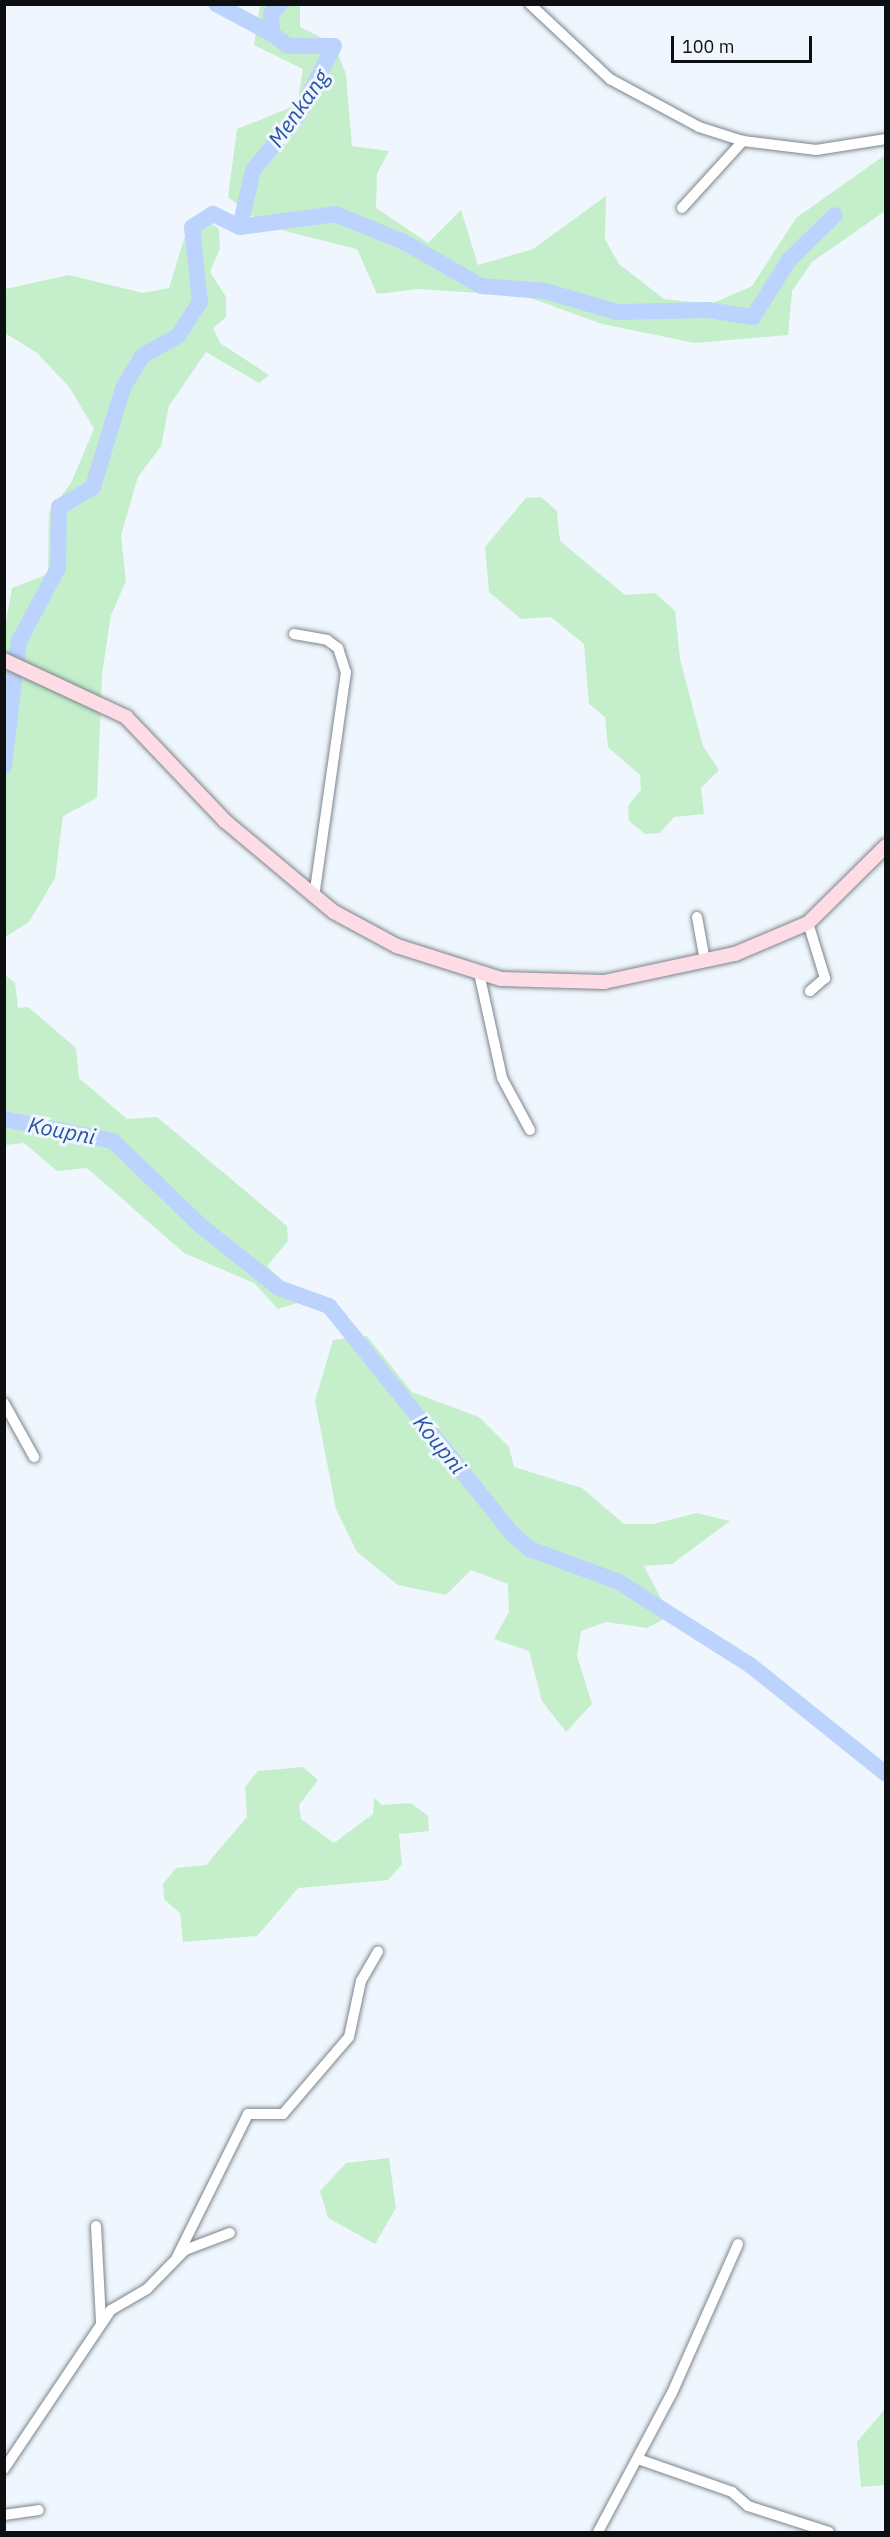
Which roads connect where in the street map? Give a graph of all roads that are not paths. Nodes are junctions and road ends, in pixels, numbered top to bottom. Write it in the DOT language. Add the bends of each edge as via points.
graph roads {
  1 [pos="530,4"];
  2 [pos="885,139"];
  3 [pos="743,141"];
  4 [pos="682,208"];
  5 [pos="294,634"];
  6 [pos="4,660"];
  7 [pos="885,846"];
  8 [pos="314,898"];
  9 [pos="697,917"];
  10 [pos="808,923"];
  11 [pos="705,961"];
  12 [pos="479,974"];
  13 [pos="810,991"];
  14 [pos="530,1130"];
  15 [pos="4,1404"];
  16 [pos="34,1457"];
  17 [pos="378,1952"];
  18 [pos="96,2226"];
  19 [pos="230,2233"];
  20 [pos="738,2244"];
  21 [pos="177,2257"];
  22 [pos="101,2321"];
  23 [pos="638,2459"];
  24 [pos="4,2469"];
  25 [pos="39,2510"];
  26 [pos="4,2515"];
  27 [pos="598,2532"];
  28 [pos="830,2532"];
  1 -- 3 [label="street" via="609,79 699,127"];
  2 -- 3 [label="street" via="834,151"];
  3 -- 4 [label="street"];
  5 -- 8 [label="street" via="332,644 346,672"];
  6 -- 8 [label="main road" via="126,717 225,821"];
  7 -- 10 [label="main road"];
  8 -- 12 [label="main road" via="397,946"];
  9 -- 11 [label="street"];
  10 -- 11 [label="main road"];
  10 -- 13 [label="street" via="825,978"];
  11 -- 12 [label="main road" via="572,984"];
  12 -- 14 [label="street" via="502,1078"];
  15 -- 16 [label="street"];
  17 -- 21 [label="street" via="361,1981 349,2037 283,2114 248,2114"];
  18 -- 22 [label="street"];
  19 -- 21 [label="street"];
  20 -- 23 [label="street"];
  21 -- 22 [label="street" via="147,2289 122,2301"];
  22 -- 24 [label="street" via="62,2389"];
  23 -- 27 [label="street"];
  23 -- 28 [label="street" via="732,2492 748,2506"];
  25 -- 26 [label="street"];
}
